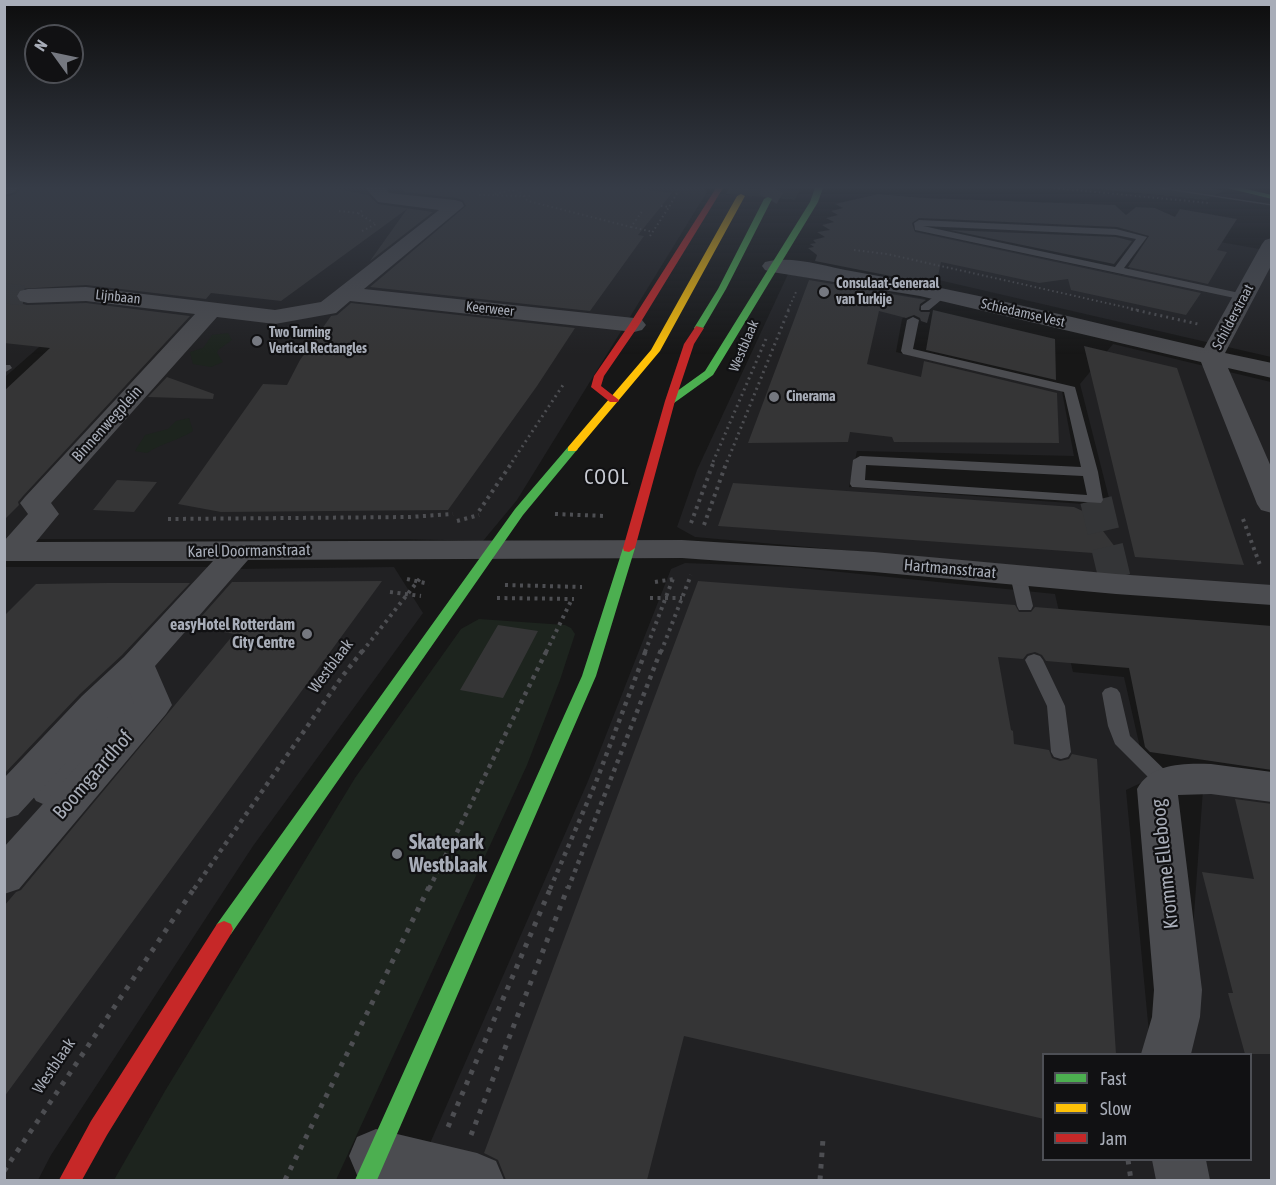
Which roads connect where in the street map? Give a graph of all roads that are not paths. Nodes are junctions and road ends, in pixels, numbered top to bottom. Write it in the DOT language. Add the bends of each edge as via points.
graph roads {
  1 [pos="408,243"];
  2 [pos="685,243"];
  3 [pos="715,243"];
  4 [pos="745,243"];
  5 [pos="787,243"];
  6 [pos="989,243"];
  7 [pos="1137,243"];
  8 [pos="1272,244"];
  9 [pos="772,266"];
  10 [pos="1117,271"];
  11 [pos="345,294"];
  12 [pos="28,296"];
  13 [pos="1244,297"];
  14 [pos="210,308"];
  15 [pos="913,320"];
  16 [pos="634,325"];
  17 [pos="1211,357"];
  18 [pos="1272,371"];
  19 [pos="615,400"];
  20 [pos="670,401"];
  21 [pos="1264,469"];
  22 [pos="1090,472"];
  23 [pos="1272,504"];
  24 [pos="12,547"];
  25 [pos="494,550"];
  26 [pos="628,550"];
  27 [pos="238,552"];
  28 [pos="1018,575"];
  29 [pos="1272,595"];
  30 [pos="1025,606"];
  31 [pos="1034,660"];
  32 [pos="138,665"];
  33 [pos="1111,693"];
  34 [pos="1061,752"];
  35 [pos="1166,783"];
  36 [pos="1272,787"];
  37 [pos="43,796"];
  38 [pos="4,804"];
  39 [pos="4,877"];
  40 [pos="1166,1053"];
  41 [pos="1179,1161"];
  42 [pos="371,1168"];
  43 [pos="454,1175"];
  44 [pos="70,1180"];
  45 [pos="1183,1180"];
  1 -- 11 [label="street"];
  2 -- 16 [label="main road"];
  3 -- 19 [label="main road" via="656,351"];
  4 -- 20 [label="main road" via="689,344"];
  5 -- 9 [label="main road, Westblaak"];
  6 -- 10 [label="lane"];
  7 -- 10 [label="lane"];
  8 -- 13 [label="street, Schilderstraat"];
  9 -- 17 [label="street, Schiedamse Vest" via="898,284 934,301"];
  9 -- 20 [label="main road, Westblaak" via="709,373"];
  10 -- 13 [label="lane"];
  11 -- 14 [label="street" via="328,308 275,317"];
  11 -- 16 [label="street, Keerweer"];
  12 -- 14 [label="street, Lijnbaan" via="86,294"];
  13 -- 17 [label="street, Schilderstraat"];
  14 -- 24 [label="street, Binnenwegplein" via="36,502 44,514"];
  15 -- 22 [label="lane" via="908,351 1070,390"];
  16 -- 19 [label="main road" via="597,382 596,387"];
  17 -- 18 [label="street, Schiedamse Vest"];
  17 -- 21 [label="street"];
  19 -- 25 [label="main road" via="519,512"];
  20 -- 26 [label="main road"];
  21 -- 23 [label="street"];
  22 -- 22 [label="lane" via="860,460 856,484 1096,500"];
  24 -- 27 [label="street, Karel Doormanstraat"];
  25 -- 26 [label="street, Hartmansstraat"];
  25 -- 27 [label="street, Karel Doormanstraat"];
  25 -- 44 [label="main road" via="203,959"];
  26 -- 28 [label="street, Hartmansstraat" via="696,538 874,562"];
  26 -- 42 [label="main road" via="589,676"];
  27 -- 32 [label="street"];
  28 -- 29 [label="street, Hartmansstraat"];
  28 -- 30 [label="lane"];
  31 -- 34 [label="lane" via="1056,706"];
  32 -- 37 [label="lane" via="134,694"];
  32 -- 38 [label="street" via="95,705"];
  32 -- 39 [label="street, Boomgaardhof" via="153,705"];
  33 -- 35 [label="lane" via="1122,739"];
  35 -- 36 [label="street, Kromme Elleboog" via="1189,779"];
  35 -- 40 [label="street, Kromme Elleboog" via="1157,789 1157,794 1178,990"];
  41 -- 45 [label="street"];
  42 -- 43 [label="street"];
}
